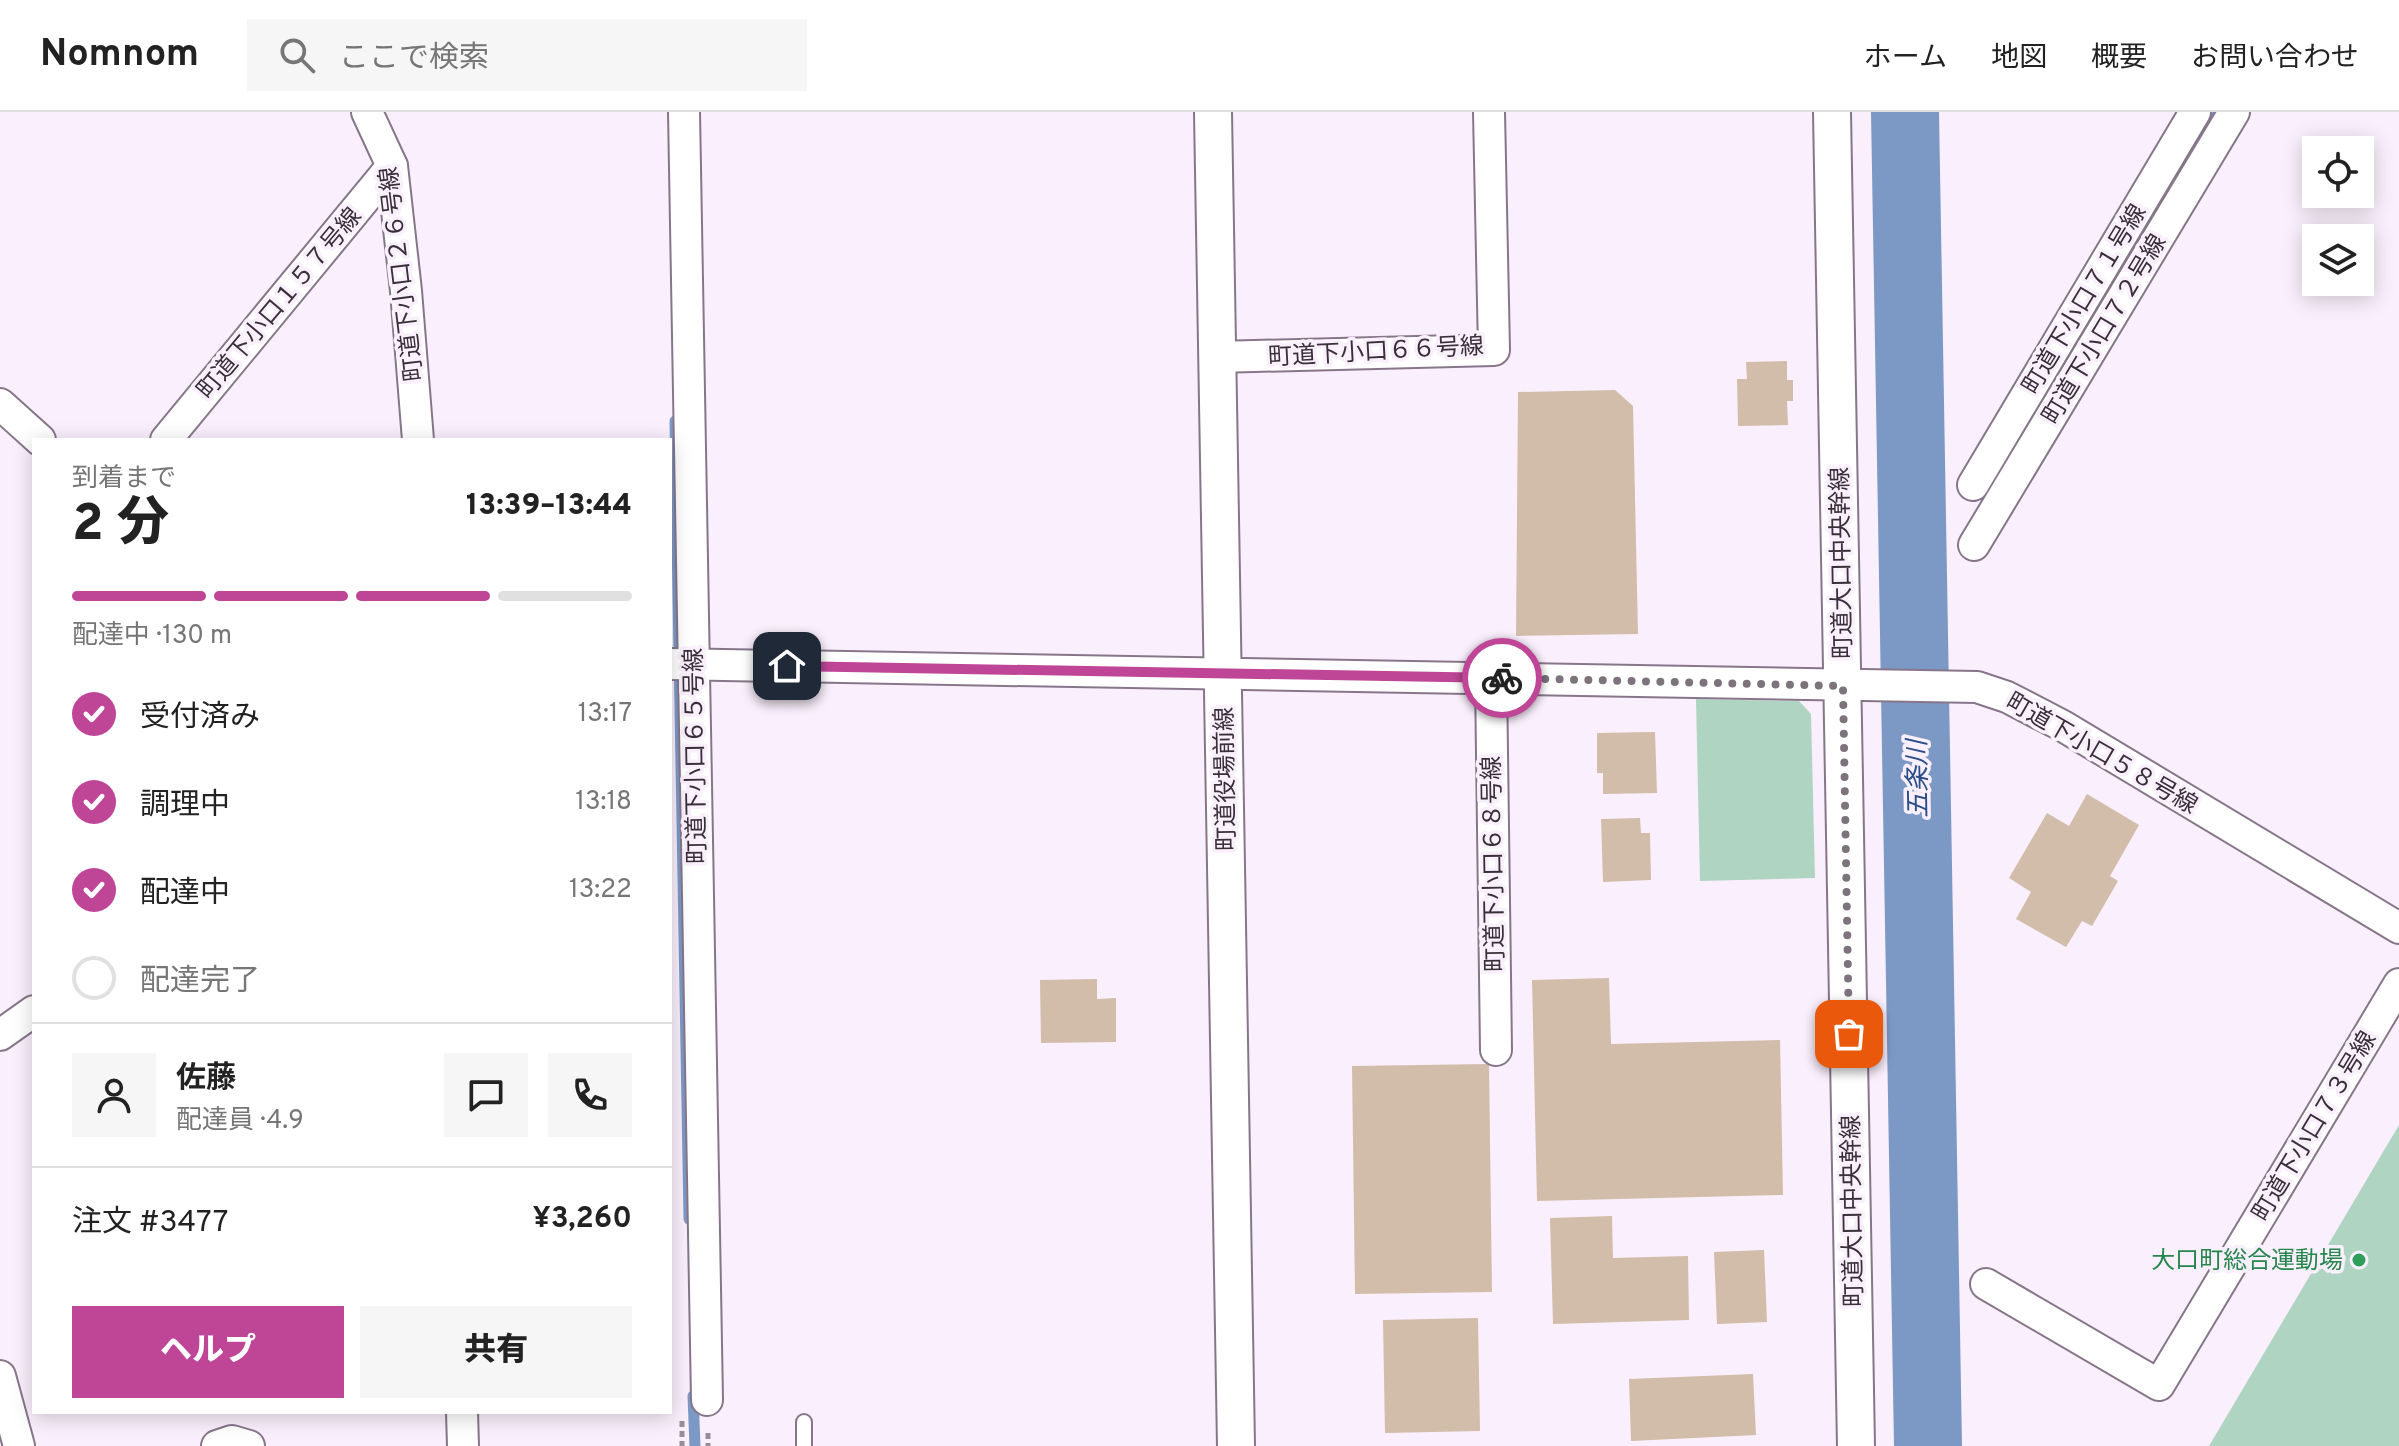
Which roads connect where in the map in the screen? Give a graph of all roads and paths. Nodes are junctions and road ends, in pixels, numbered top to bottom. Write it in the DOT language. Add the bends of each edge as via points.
graph roads {
  1 [pos="367,112"];
  2 [pos="684,112"];
  3 [pos="1213,112"];
  4 [pos="1489,112"];
  5 [pos="1832,112"];
  6 [pos="2195,112"];
  7 [pos="2234,112"];
  8 [pos="392,166"];
  9 [pos="1217,357"];
  10 [pos="0,404"];
  11 [pos="38,438"];
  12 [pos="168,438"];
  13 [pos="418,438"];
  14 [pos="1973,485"];
  15 [pos="1974,545"];
  16 [pos="682,664"];
  17 [pos="1223,673"];
  18 [pos="1491,678"];
  19 [pos="1855,686"];
  20 [pos="2399,928"];
  21 [pos="2399,984"];
  22 [pos="32,1012"];
  23 [pos="0,1035"];
  24 [pos="1496,1050"];
  25 [pos="1986,1284"];
  26 [pos="0,1376"];
  27 [pos="707,1400"];
  28 [pos="462,1414"];
  29 [pos="804,1422"];
  30 [pos="19,1446"];
  31 [pos="217,1446"];
  32 [pos="249,1446"];
  33 [pos="463,1446"];
  34 [pos="804,1446"];
  35 [pos="1236,1446"];
  36 [pos="1856,1446"];
  1 -- 8 [label="street, 町道下小口２６号線"];
  2 -- 16 [label="street, 町道下小口６５号線"];
  3 -- 9 [label="street, 町道役場前線"];
  4 -- 9 [label="street, 町道下小口６６号線" via="1494,350"];
  5 -- 19 [label="street, 町道大口中央幹線"];
  6 -- 14 [label="street, 町道下小口７１号線"];
  7 -- 15 [label="street, 町道下小口７２号線"];
  8 -- 12 [label="street, 町道下小口１５７号線"];
  8 -- 13 [label="street, 町道下小口２６号線"];
  9 -- 17 [label="street, 町道役場前線"];
  10 -- 11 [label="street"];
  16 -- 17 [label="street, 町道下小口５８号線"];
  16 -- 27 [label="street, 町道下小口６５号線"];
  17 -- 18 [label="street, 町道下小口５８号線"];
  17 -- 35 [label="street, 町道役場前線"];
  18 -- 19 [label="street, 町道下小口５８号線"];
  18 -- 24 [label="street, 町道下小口６８号線"];
  19 -- 20 [label="street, 町道下小口５８号線" via="1971,687 2007,697"];
  19 -- 36 [label="street, 町道大口中央幹線"];
  21 -- 25 [label="street, 町道下小口７３号線" via="2159,1385"];
  22 -- 23 [label="street"];
  26 -- 30 [label="street"];
  28 -- 33 [label="street"];
  29 -- 34 [label="lane"];
  31 -- 32 [label="street" via="232,1441"];
}
